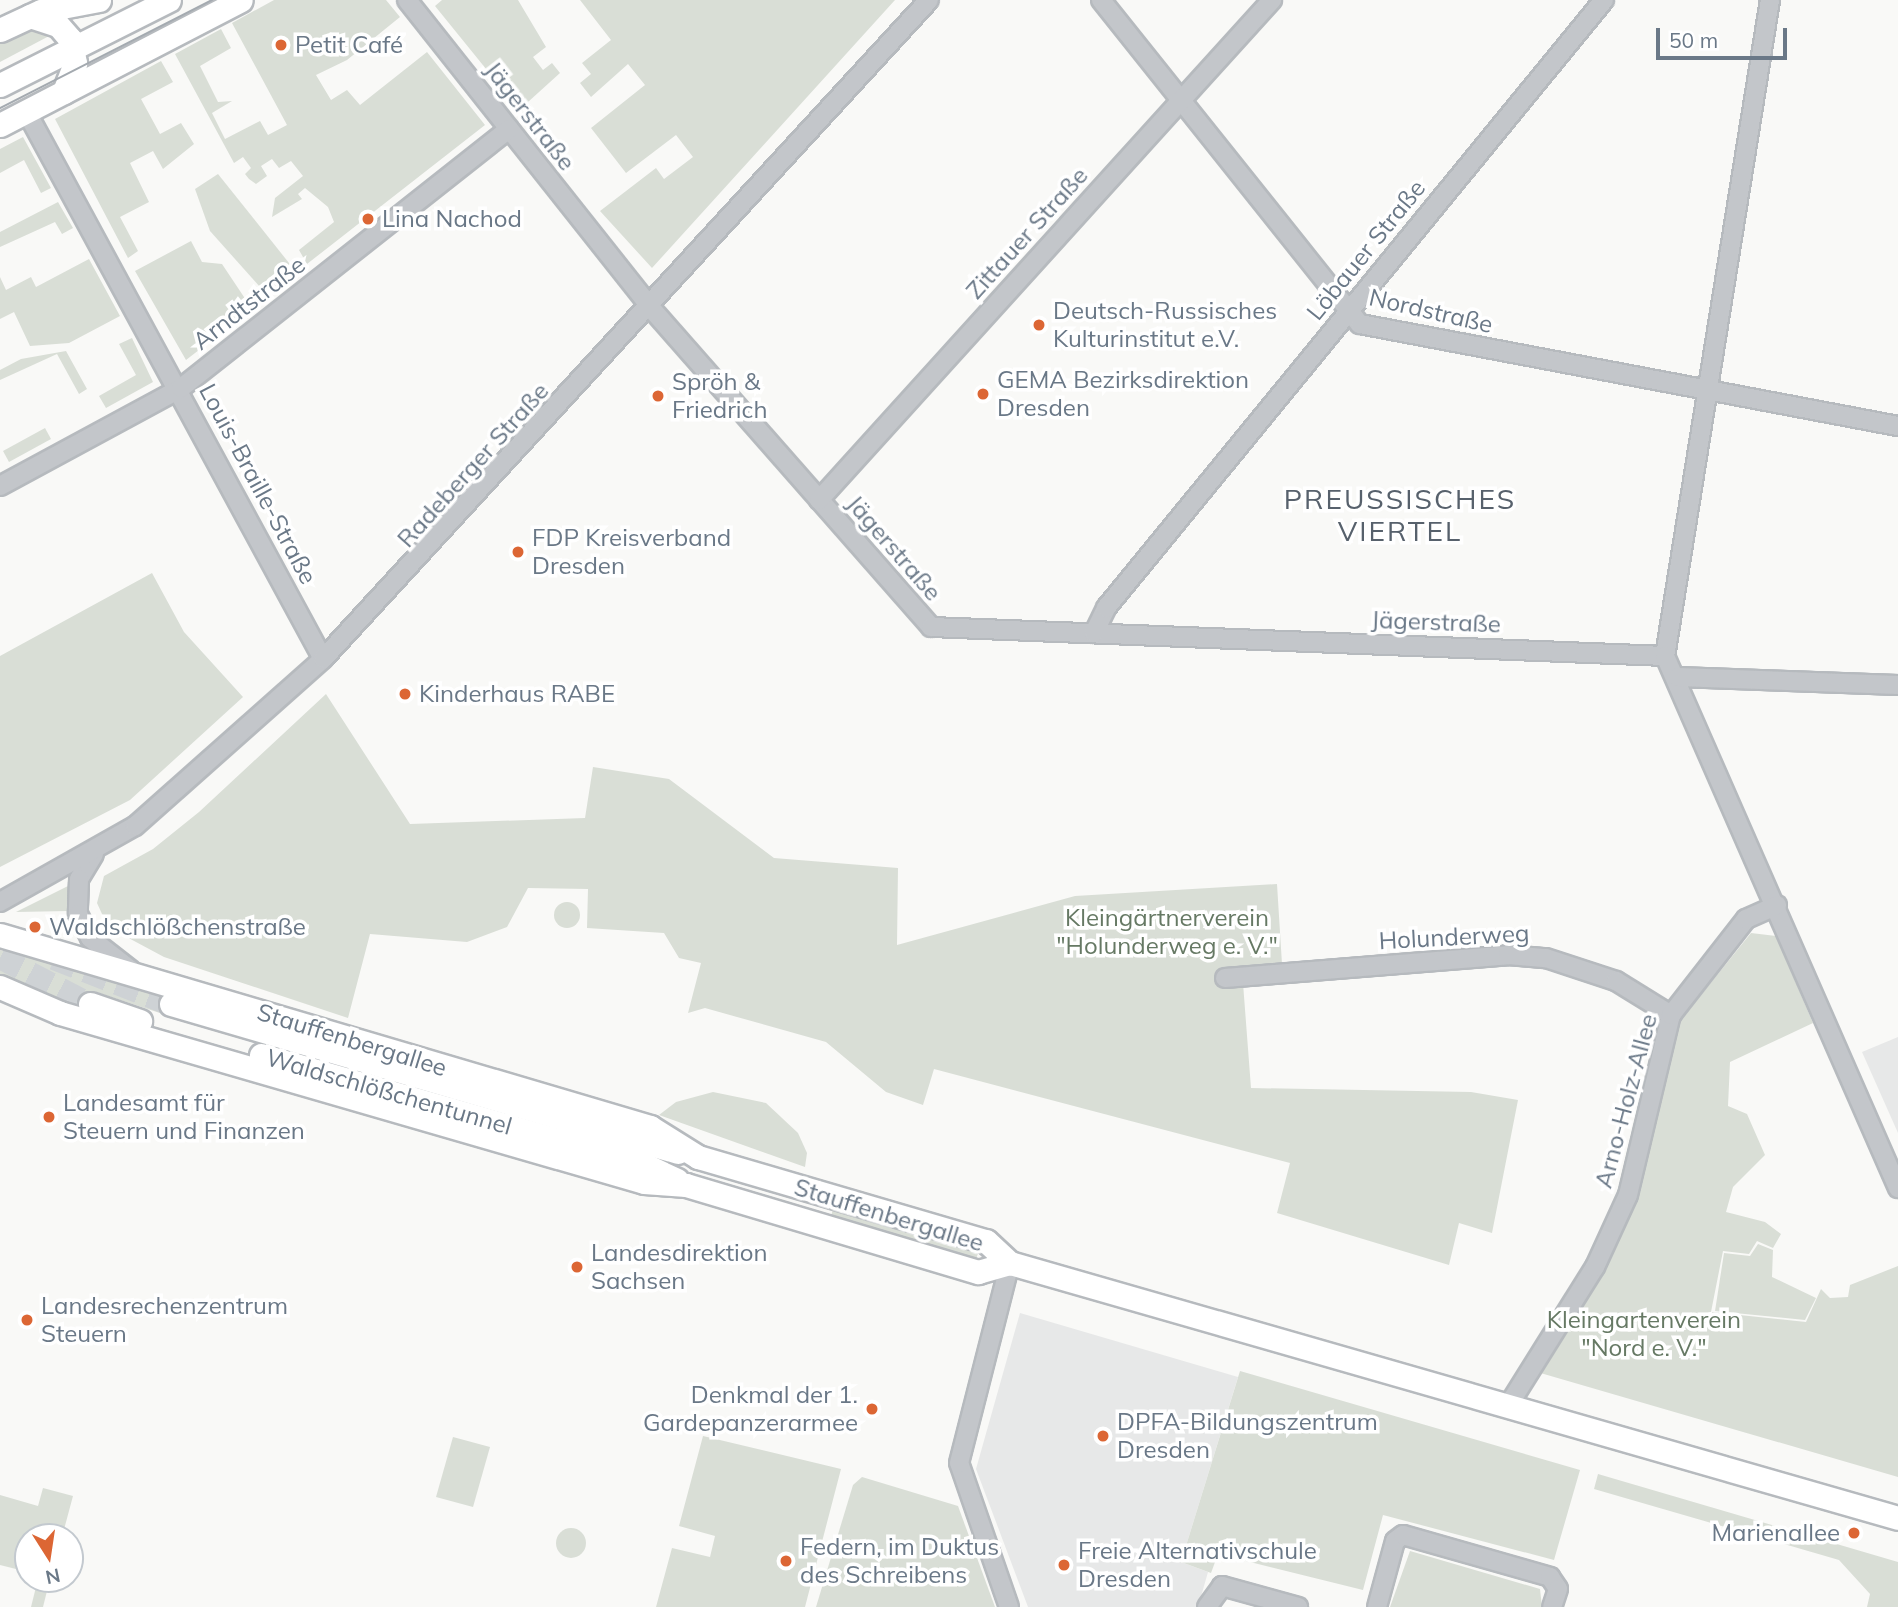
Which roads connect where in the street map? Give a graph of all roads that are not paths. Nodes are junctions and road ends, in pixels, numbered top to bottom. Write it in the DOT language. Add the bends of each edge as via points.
graph roads {
  1 [pos="99,0"];
  2 [pos="169,0"];
  3 [pos="241,0"];
  4 [pos="407,0"];
  5 [pos="929,0"];
  6 [pos="1101,0"];
  7 [pos="1272,0"];
  8 [pos="1604,0"];
  9 [pos="1769,0"];
  10 [pos="30,16"];
  11 [pos="0,30"];
  12 [pos="73,46"];
  13 [pos="0,85"];
  14 [pos="64,92"];
  15 [pos="1180,102"];
  16 [pos="26,111"];
  17 [pos="0,125"];
  18 [pos="509,130"];
  19 [pos="650,307"];
  20 [pos="1345,313"];
  21 [pos="181,388"];
  22 [pos="1709,394"];
  23 [pos="1898,426"];
  24 [pos="0,486"];
  25 [pos="819,500"];
  26 [pos="1094,633"];
  27 [pos="1665,656"];
  28 [pos="323,659"];
  29 [pos="1678,677"];
  30 [pos="1898,685"];
  31 [pos="98,850"];
  32 [pos="0,902"];
  33 [pos="1777,905"];
  34 [pos="0,935"];
  35 [pos="140,976"];
  36 [pos="1225,978"];
  37 [pos="0,987"];
  38 [pos="90,1004"];
  39 [pos="171,1004"];
  40 [pos="1671,1015"];
  41 [pos="698,1157"];
  42 [pos="686,1185"];
  43 [pos="1898,1188"];
  44 [pos="1010,1262"];
  45 [pos="1508,1406"];
  46 [pos="1898,1518"];
  47 [pos="1009,1607"];
  48 [pos="1207,1607"];
  49 [pos="1298,1607"];
  50 [pos="1377,1607"];
  51 [pos="1552,1607"];
  1 -- 10 [label="main road"];
  2 -- 12 [label="main road"];
  3 -- 14 [label="main road"];
  4 -- 18 [label="street, Jägerstraße"];
  5 -- 19 [label="street, Radeberger Straße"];
  6 -- 15 [label="street, Nordstraße"];
  7 -- 15 [label="street, Zittauer Straße"];
  8 -- 20 [label="street, Löbauer Straße"];
  9 -- 22 [label="street"];
  10 -- 11 [label="main road"];
  10 -- 12 [label="main road" via="58,25"];
  12 -- 13 [label="main road"];
  12 -- 14 [label="main road" via="74,68"];
  14 -- 16 [label="main road"];
  15 -- 20 [label="street, Nordstraße"];
  15 -- 25 [label="street, Zittauer Straße"];
  16 -- 17 [label="main road"];
  16 -- 21 [label="street, Louis-Braille-Straße"];
  18 -- 19 [label="street, Jägerstraße"];
  18 -- 21 [label="street, Arndtstraße"];
  19 -- 25 [label="street, Jägerstraße"];
  19 -- 28 [label="street, Radeberger Straße"];
  20 -- 22 [label="street, Nordstraße" via="1360,324"];
  20 -- 26 [label="street, Löbauer Straße" via="1106,608"];
  21 -- 24 [label="street, Arndtstraße"];
  21 -- 28 [label="street, Louis-Braille-Straße"];
  22 -- 23 [label="street, Nordstraße"];
  22 -- 27 [label="street"];
  25 -- 26 [label="street, Jägerstraße" via="931,627"];
  26 -- 27 [label="street, Jägerstraße"];
  27 -- 29 [label="street"];
  28 -- 31 [label="street, Radeberger Straße" via="176,795"];
  29 -- 30 [label="street"];
  29 -- 33 [label="street"];
  31 -- 32 [label="street, Radeberger Straße"];
  31 -- 35 [label="street" via="79,879 78,914 90,938"];
  33 -- 40 [label="street, Arno-Holz-Allee" via="1746,919"];
  33 -- 43 [label="street"];
  34 -- 35 [label="main road, Stauffenbergallee"];
  35 -- 41 [label="main road, Stauffenbergallee" via="650,1127"];
  36 -- 40 [label="street, Holunderweg" via="1508,955 1546,958 1616,981"];
  37 -- 42 [label="main road, Stauffenbergallee" via="60,1013 644,1182"];
  38 -- 42 [label="main road, Waldschlößchentunnel" via="648,1166"];
  39 -- 41 [label="main road, Waldschlößchentunnel"];
  40 -- 45 [label="street, Arno-Holz-Allee" via="1628,1195 1595,1267"];
  41 -- 44 [label="main road, Stauffenbergallee" via="986,1241"];
  42 -- 44 [label="main road, Stauffenbergallee" via="978,1272"];
  44 -- 45 [label="main road"];
  44 -- 47 [label="street" via="959,1463"];
  45 -- 46 [label="main road"];
  48 -- 49 [label="street" via="1222,1586"];
  50 -- 51 [label="street" via="1395,1541 1403,1535 1550,1577 1558,1589"];
}
